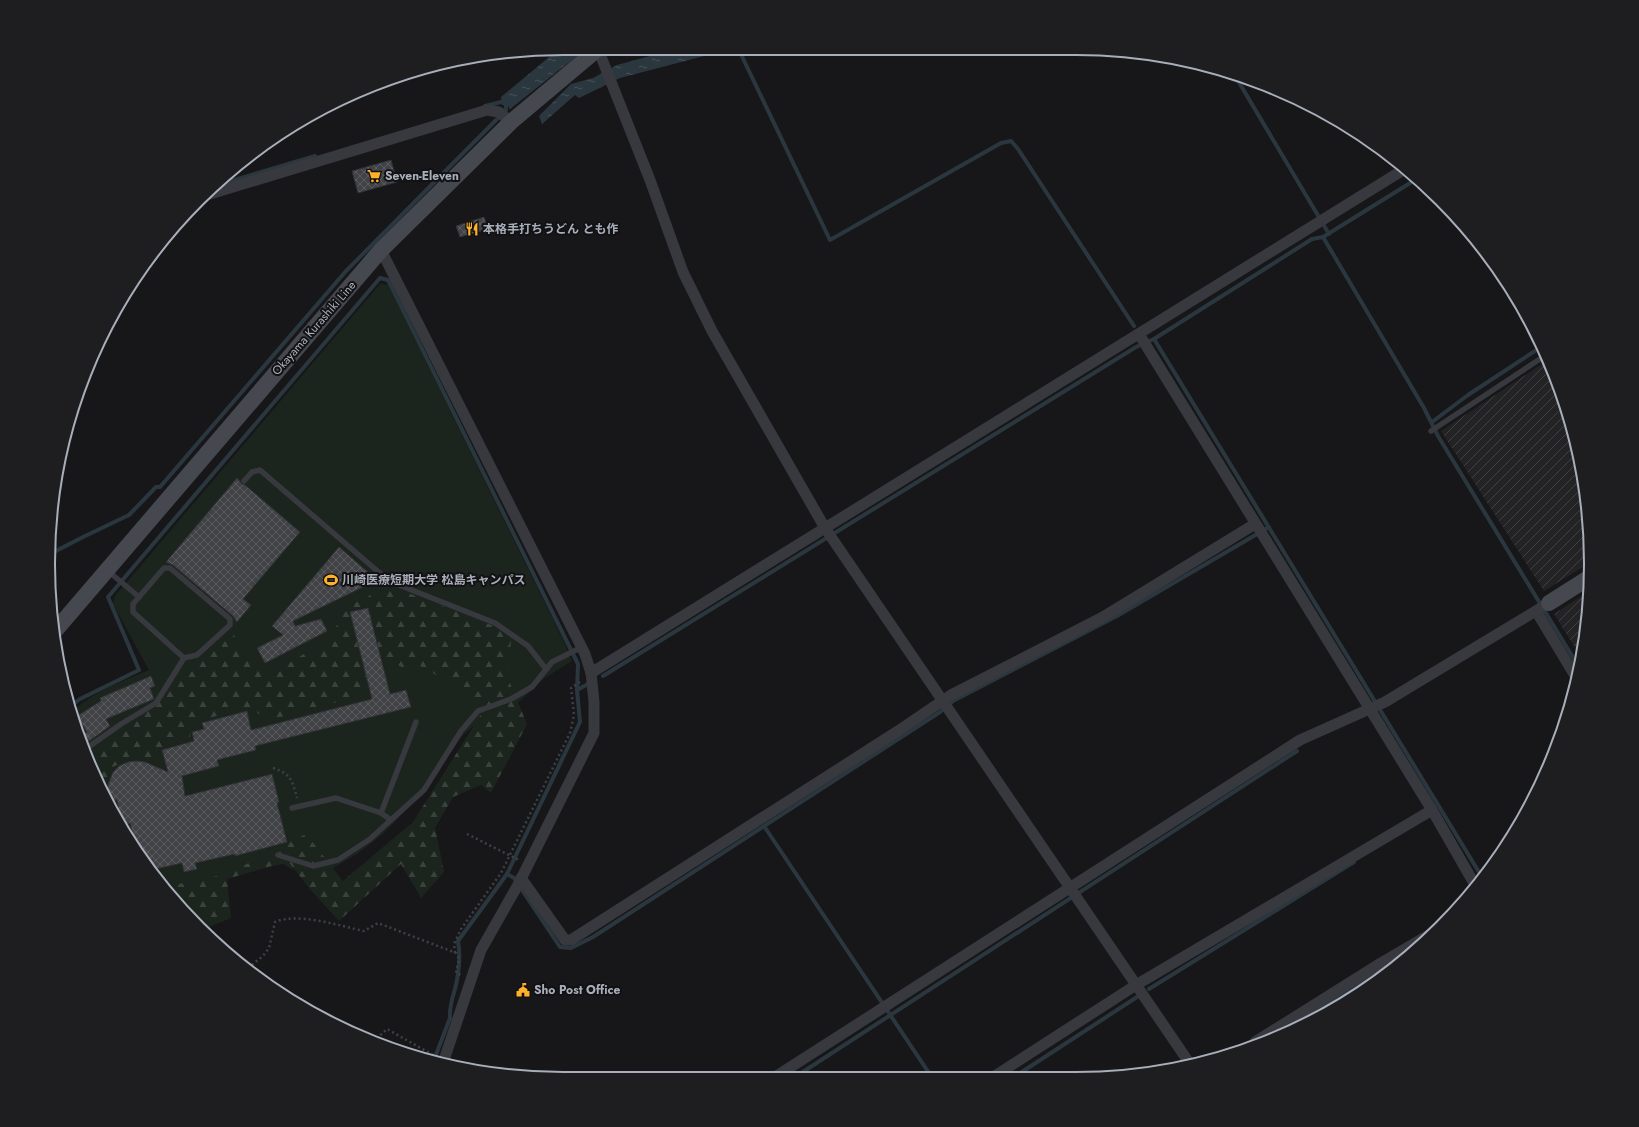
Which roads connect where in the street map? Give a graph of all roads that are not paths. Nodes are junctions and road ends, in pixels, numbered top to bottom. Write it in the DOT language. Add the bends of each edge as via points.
graph roads {
  1 [pos="591,55"];
  2 [pos="601,55"];
  3 [pos="505,116"];
  4 [pos="1400,172"];
  5 [pos="216,192"];
  6 [pos="381,250"];
  7 [pos="1142,340"];
  8 [pos="1541,359"];
  9 [pos="1430,431"];
  10 [pos="244,480"];
  11 [pos="1258,529"];
  12 [pos="829,534"];
  13 [pos="112,574"];
  14 [pos="1583,582"];
  15 [pos="139,597"];
  16 [pos="1541,608"];
  17 [pos="59,627"];
  18 [pos="579,649"];
  19 [pos="184,658"];
  20 [pos="546,669"];
  21 [pos="1572,670"];
  22 [pos="587,676"];
  23 [pos="946,705"];
  24 [pos="1371,708"];
  25 [pos="416,722"];
  26 [pos="89,746"];
  27 [pos="292,808"];
  28 [pos="1432,810"];
  29 [pos="381,813"];
  30 [pos="391,820"];
  31 [pos="278,856"];
  32 [pos="1473,881"];
  33 [pos="519,883"];
  34 [pos="1072,892"];
  35 [pos="1413,944"];
  36 [pos="1136,985"];
  37 [pos="1268,1034"];
  38 [pos="444,1058"];
  39 [pos="1187,1059"];
  40 [pos="783,1072"];
  41 [pos="1001,1072"];
  1 -- 3 [label="main road, Okayama Kurashiki Line"];
  2 -- 12 [label="street" via="683,272 712,331"];
  3 -- 5 [label="street" via="488,110"];
  3 -- 6 [label="main road, Okayama Kurashiki Line"];
  4 -- 7 [label="street" via="1322,220"];
  6 -- 13 [label="main road, Okayama Kurashiki Line"];
  6 -- 18 [label="street"];
  7 -- 11 [label="street"];
  7 -- 12 [label="street"];
  8 -- 9 [label="lane"];
  10 -- 20 [label="lane" via="252,472 260,470 389,581 495,623 528,646"];
  11 -- 23 [label="street" via="1103,617 951,695"];
  11 -- 24 [label="street"];
  12 -- 22 [label="street"];
  12 -- 23 [label="street"];
  13 -- 15 [label="lane"];
  13 -- 17 [label="main road, Okayama Kurashiki Line"];
  14 -- 16 [label="main road"];
  15 -- 19 [label="lane" via="133,604 132,612"];
  15 -- 19 [label="lane" via="164,568 170,568 230,618 230,625 197,655"];
  16 -- 21 [label="street"];
  16 -- 24 [label="street"];
  18 -- 20 [label="lane" via="552,662"];
  18 -- 22 [label="street"];
  19 -- 26 [label="lane" via="156,703"];
  20 -- 30 [label="lane" via="532,687 510,699 478,711 461,731 424,790"];
  22 -- 33 [label="street" via="594,702 594,733"];
  23 -- 33 [label="street" via="570,940 565,940"];
  23 -- 34 [label="street"];
  24 -- 28 [label="street"];
  24 -- 34 [label="street" via="1300,740"];
  25 -- 29 [label="lane"];
  27 -- 29 [label="lane" via="336,798"];
  28 -- 32 [label="street"];
  28 -- 36 [label="street"];
  29 -- 30 [label="lane"];
  30 -- 31 [label="lane" via="370,839 338,860 313,866"];
  33 -- 38 [label="street" via="481,950"];
  34 -- 36 [label="street"];
  34 -- 40 [label="street" via="885,1006"];
  35 -- 37 [label="street"];
  36 -- 39 [label="street"];
  36 -- 41 [label="street"];
}
